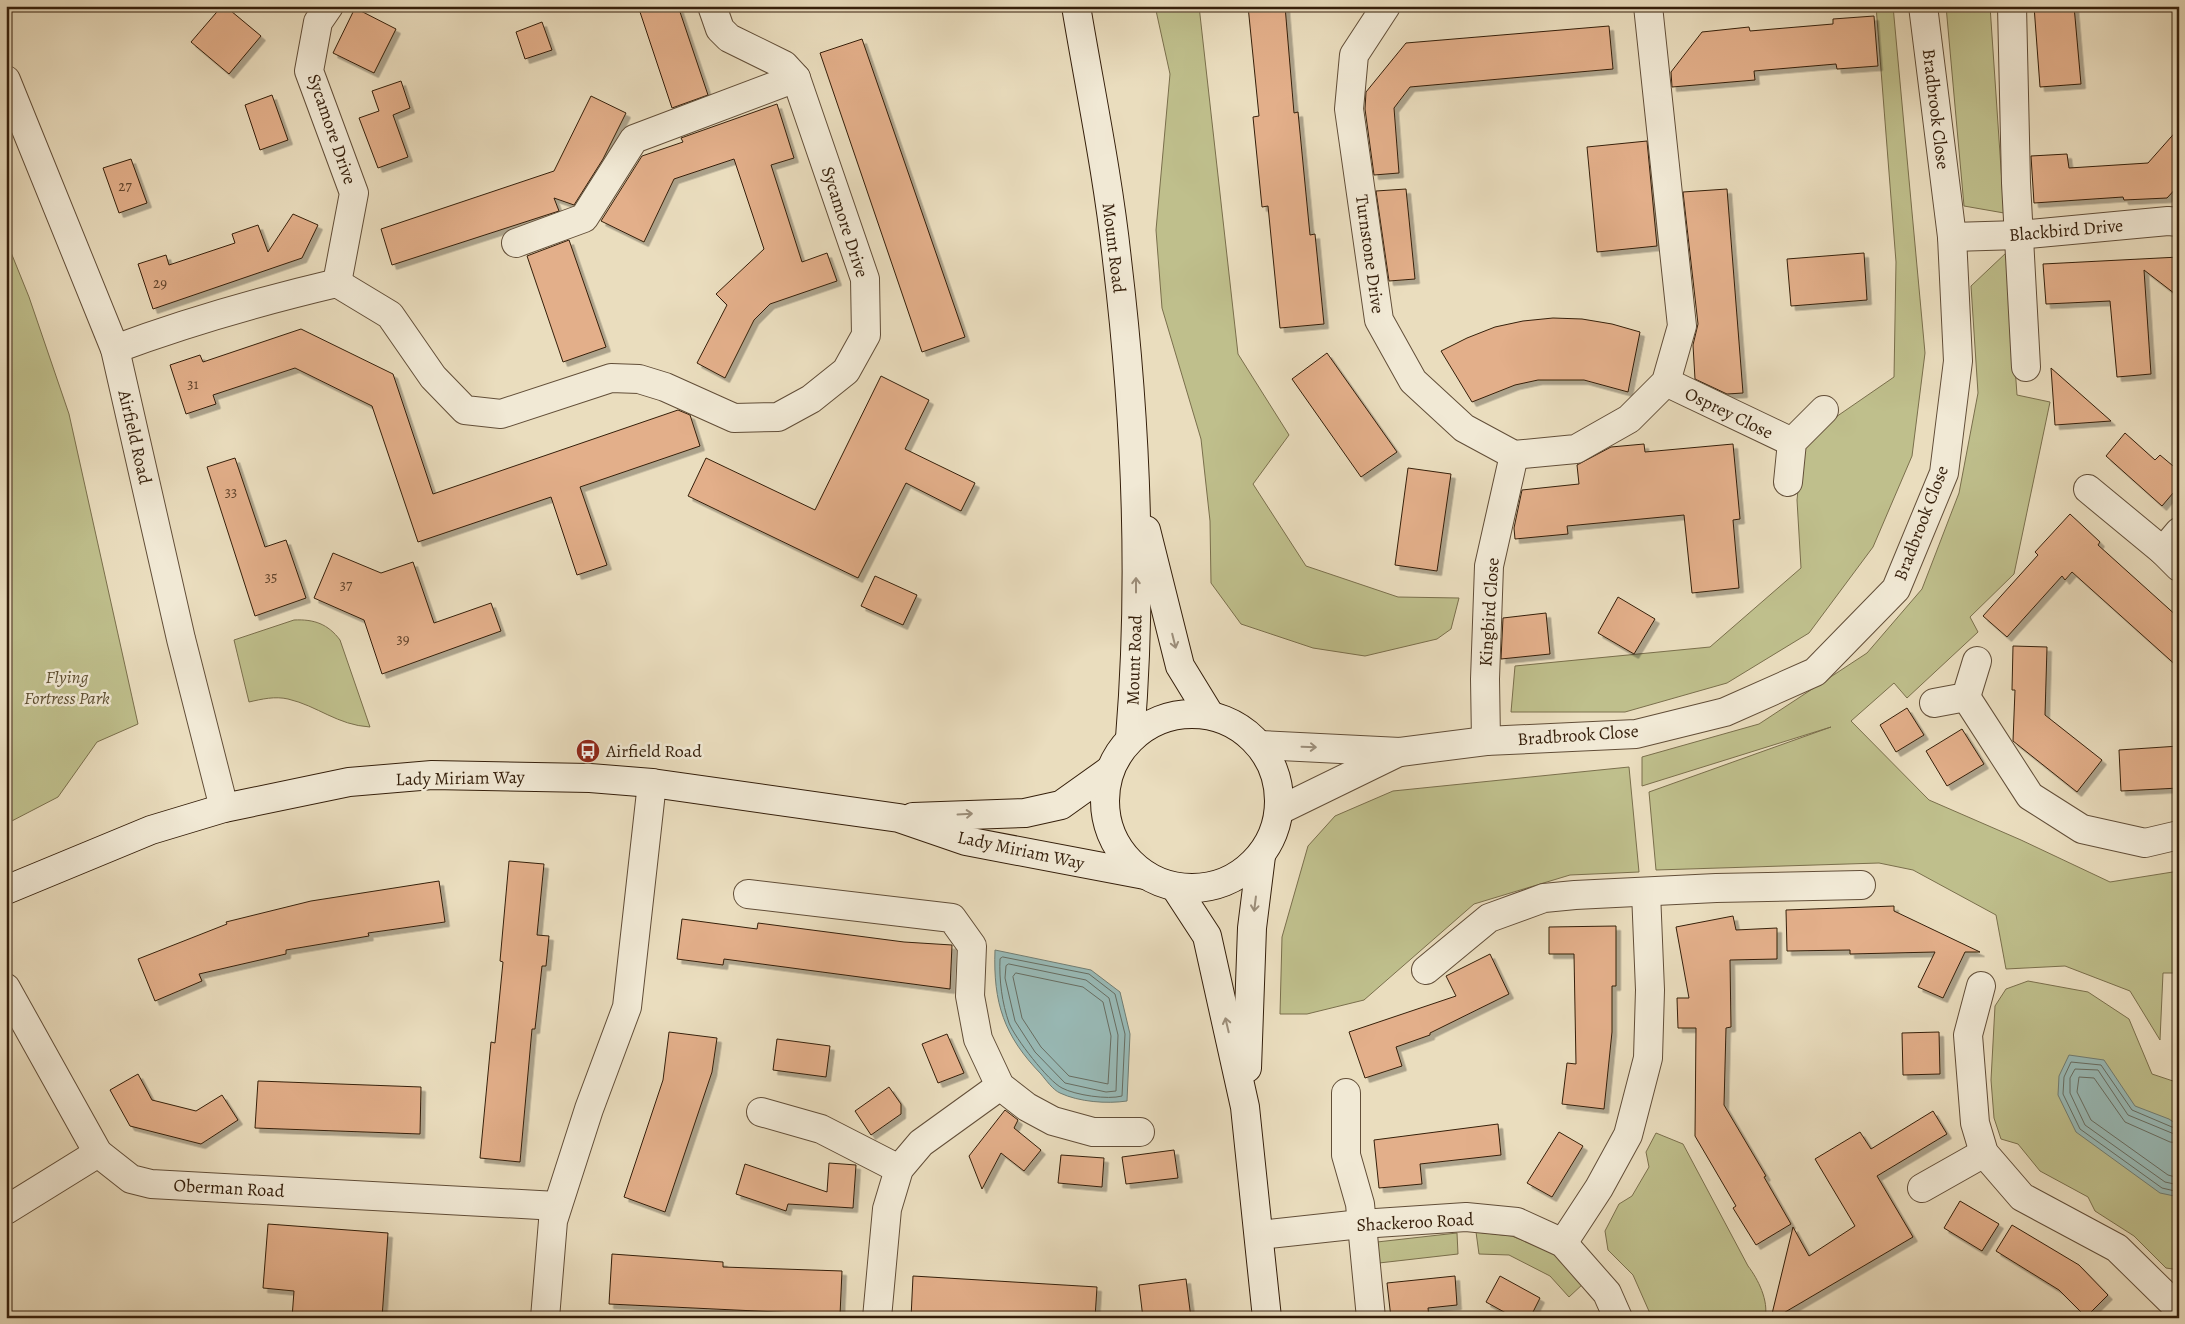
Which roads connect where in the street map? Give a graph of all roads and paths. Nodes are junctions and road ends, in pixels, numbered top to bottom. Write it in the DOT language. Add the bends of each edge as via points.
graph roads {
  1 [pos="329,6"];
  2 [pos="712,6"];
  3 [pos="1076,6"];
  4 [pos="1386,6"];
  5 [pos="1648,6"];
  6 [pos="1923,6"];
  7 [pos="2012,6"];
  8 [pos="796,78"];
  9 [pos="6,80"];
  10 [pos="2179,222"];
  11 [pos="2019,235"];
  12 [pos="1952,237"];
  13 [pos="516,243"];
  14 [pos="336,283"];
  15 [pos="115,349"];
  16 [pos="2026,368"];
  17 [pos="1666,382"];
  18 [pos="1824,410"];
  19 [pos="1792,442"];
  20 [pos="1514,455"];
  21 [pos="1788,482"];
  22 [pos="2088,489"];
  23 [pos="1136,492"];
  24 [pos="2174,550"];
  25 [pos="1977,661"];
  26 [pos="1966,697"];
  27 [pos="1934,703"];
  28 [pos="1210,715"];
  29 [pos="1130,738"];
  30 [pos="1486,741"];
  31 [pos="1260,745"];
  32 [pos="1400,752"];
  33 [pos="1110,770"];
  34 [pos="652,783"];
  35 [pos="224,808"];
  36 [pos="1280,810"];
  37 [pos="899,818"];
  38 [pos="2179,835"];
  39 [pos="1261,856"];
  40 [pos="1145,875"];
  41 [pos="1861,885"];
  42 [pos="1175,887"];
  43 [pos="6,890"];
  44 [pos="1646,892"];
  45 [pos="748,894"];
  46 [pos="1426,970"];
  47 [pos="1981,986"];
  48 [pos="6,988"];
  49 [pos="1000,1086"];
  50 [pos="1346,1093"];
  51 [pos="1245,1107"];
  52 [pos="760,1112"];
  53 [pos="1140,1132"];
  54 [pos="98,1153"];
  55 [pos="1984,1153"];
  56 [pos="899,1169"];
  57 [pos="1922,1188"];
  58 [pos="6,1210"];
  59 [pos="555,1213"];
  60 [pos="1361,1224"];
  61 [pos="1260,1235"];
  62 [pos="1563,1243"];
  63 [pos="2168,1306"];
  64 [pos="545,1318"];
  65 [pos="877,1318"];
  66 [pos="1267,1318"];
  67 [pos="1371,1318"];
  68 [pos="1618,1318"];
  1 -- 14 [label="street, Sycamore Drive" via="318,22 309,71 354,193"];
  2 -- 8 [label="street, Sycamore Drive" via="720,29 729,38 784,65"];
  3 -- 23 [label="street, Mount Road" via="1117,259"];
  4 -- 20 [label="street, Turnstone Drive" via="1354,55 1349,108 1379,320 1413,381 1464,428"];
  5 -- 17 [label="street" via="1682,326"];
  6 -- 12 [label="street, Bradbrook Close"];
  7 -- 11 [label="street"];
  8 -- 13 [label="street" via="634,139 584,218"];
  8 -- 14 [label="street, Sycamore Drive" via="865,279 866,335 846,371 811,399 778,417 734,418 665,387 639,379 611,378 501,414 465,410 433,377 390,315"];
  9 -- 15 [label="street, Airfield Road"];
  10 -- 11 [label="street, Blackbird Drive"];
  11 -- 12 [label="street, Blackbird Drive"];
  11 -- 16 [label="street"];
  12 -- 30 [label="street, Bradbrook Close" via="1958,361 1944,473 1896,589 1815,672 1725,712 1636,734"];
  14 -- 15 [label="street" via="253,304"];
  15 -- 35 [label="street, Airfield Road" via="181,639"];
  17 -- 19 [label="street, Osprey Close"];
  17 -- 20 [label="street" via="1629,420 1576,449"];
  18 -- 19 [label="street, Osprey Close"];
  19 -- 21 [label="street, Osprey Close"];
  20 -- 30 [label="street, Kingbird Close" via="1489,566"];
  22 -- 24 [label="street"];
  23 -- 28 [label="street, Mount Road, one-way" via="1180,666"];
  29 -- 23 [label="street, Mount Road, one-way" via="1135,678"];
  25 -- 26 [label="street"];
  26 -- 27 [label="street"];
  26 -- 38 [label="street" via="2030,796 2082,829 2144,843"];
  28 -- 29 [label="street" via="1182,714 1154,722"];
  28 -- 31 [label="street" via="1238,726"];
  29 -- 33 [label="street"];
  30 -- 32 [label="street, Bradbrook Close"];
  31 -- 32 [label="street, Bradbrook Close, one-way"];
  31 -- 36 [label="street" via="1272,765 1279,787"];
  32 -- 36 [label="street, Bradbrook Close"];
  37 -- 33 [label="street, Lady Miriam Way, one-way" via="1025,813 1062,805"];
  33 -- 40 [label="street" via="1104,794 1106,818 1114,840 1127,860"];
  34 -- 35 [label="street, Lady Miriam Way" via="590,778 432,775 349,782"];
  34 -- 37 [label="street, Lady Miriam Way"];
  34 -- 59 [label="street" via="627,1007"];
  35 -- 43 [label="street, Lady Miriam Way" via="151,830"];
  36 -- 39 [label="street" via="1274,834"];
  37 -- 40 [label="street, Lady Miriam Way" via="966,841"];
  39 -- 42 [label="street" via="1236,877 1207,888"];
  39 -- 51 [label="street, one-way" via="1252,928"];
  40 -- 42 [label="street"];
  41 -- 44 [label="street"];
  51 -- 42 [label="street, one-way" via="1207,936"];
  44 -- 46 [label="street" via="1575,895 1535,902 1489,918"];
  44 -- 62 [label="street" via="1650,990 1648,1058 1628,1135"];
  45 -- 49 [label="street" via="952,918 972,946 970,996 977,1030"];
  47 -- 55 [label="street" via="1968,1035 1975,1123"];
  48 -- 54 [label="street, Oberman Road"];
  49 -- 53 [label="street" via="1027,1107 1053,1121 1093,1132"];
  49 -- 56 [label="street" via="920,1143"];
  50 -- 60 [label="street" via="1346,1155 1360,1204"];
  51 -- 61 [label="street"];
  52 -- 56 [label="street" via="821,1129"];
  54 -- 58 [label="street"];
  54 -- 59 [label="street, Oberman Road" via="131,1179 151,1184"];
  55 -- 57 [label="street"];
  55 -- 63 [label="street" via="2022,1197 2117,1248"];
  56 -- 65 [label="street" via="887,1209"];
  59 -- 64 [label="street"];
  60 -- 61 [label="street, Shackeroo Road"];
  60 -- 62 [label="street, Shackeroo Road" via="1466,1217 1517,1222"];
  60 -- 67 [label="street"];
  61 -- 66 [label="street"];
  62 -- 68 [label="street, Shackeroo Road" via="1607,1293"];
}
